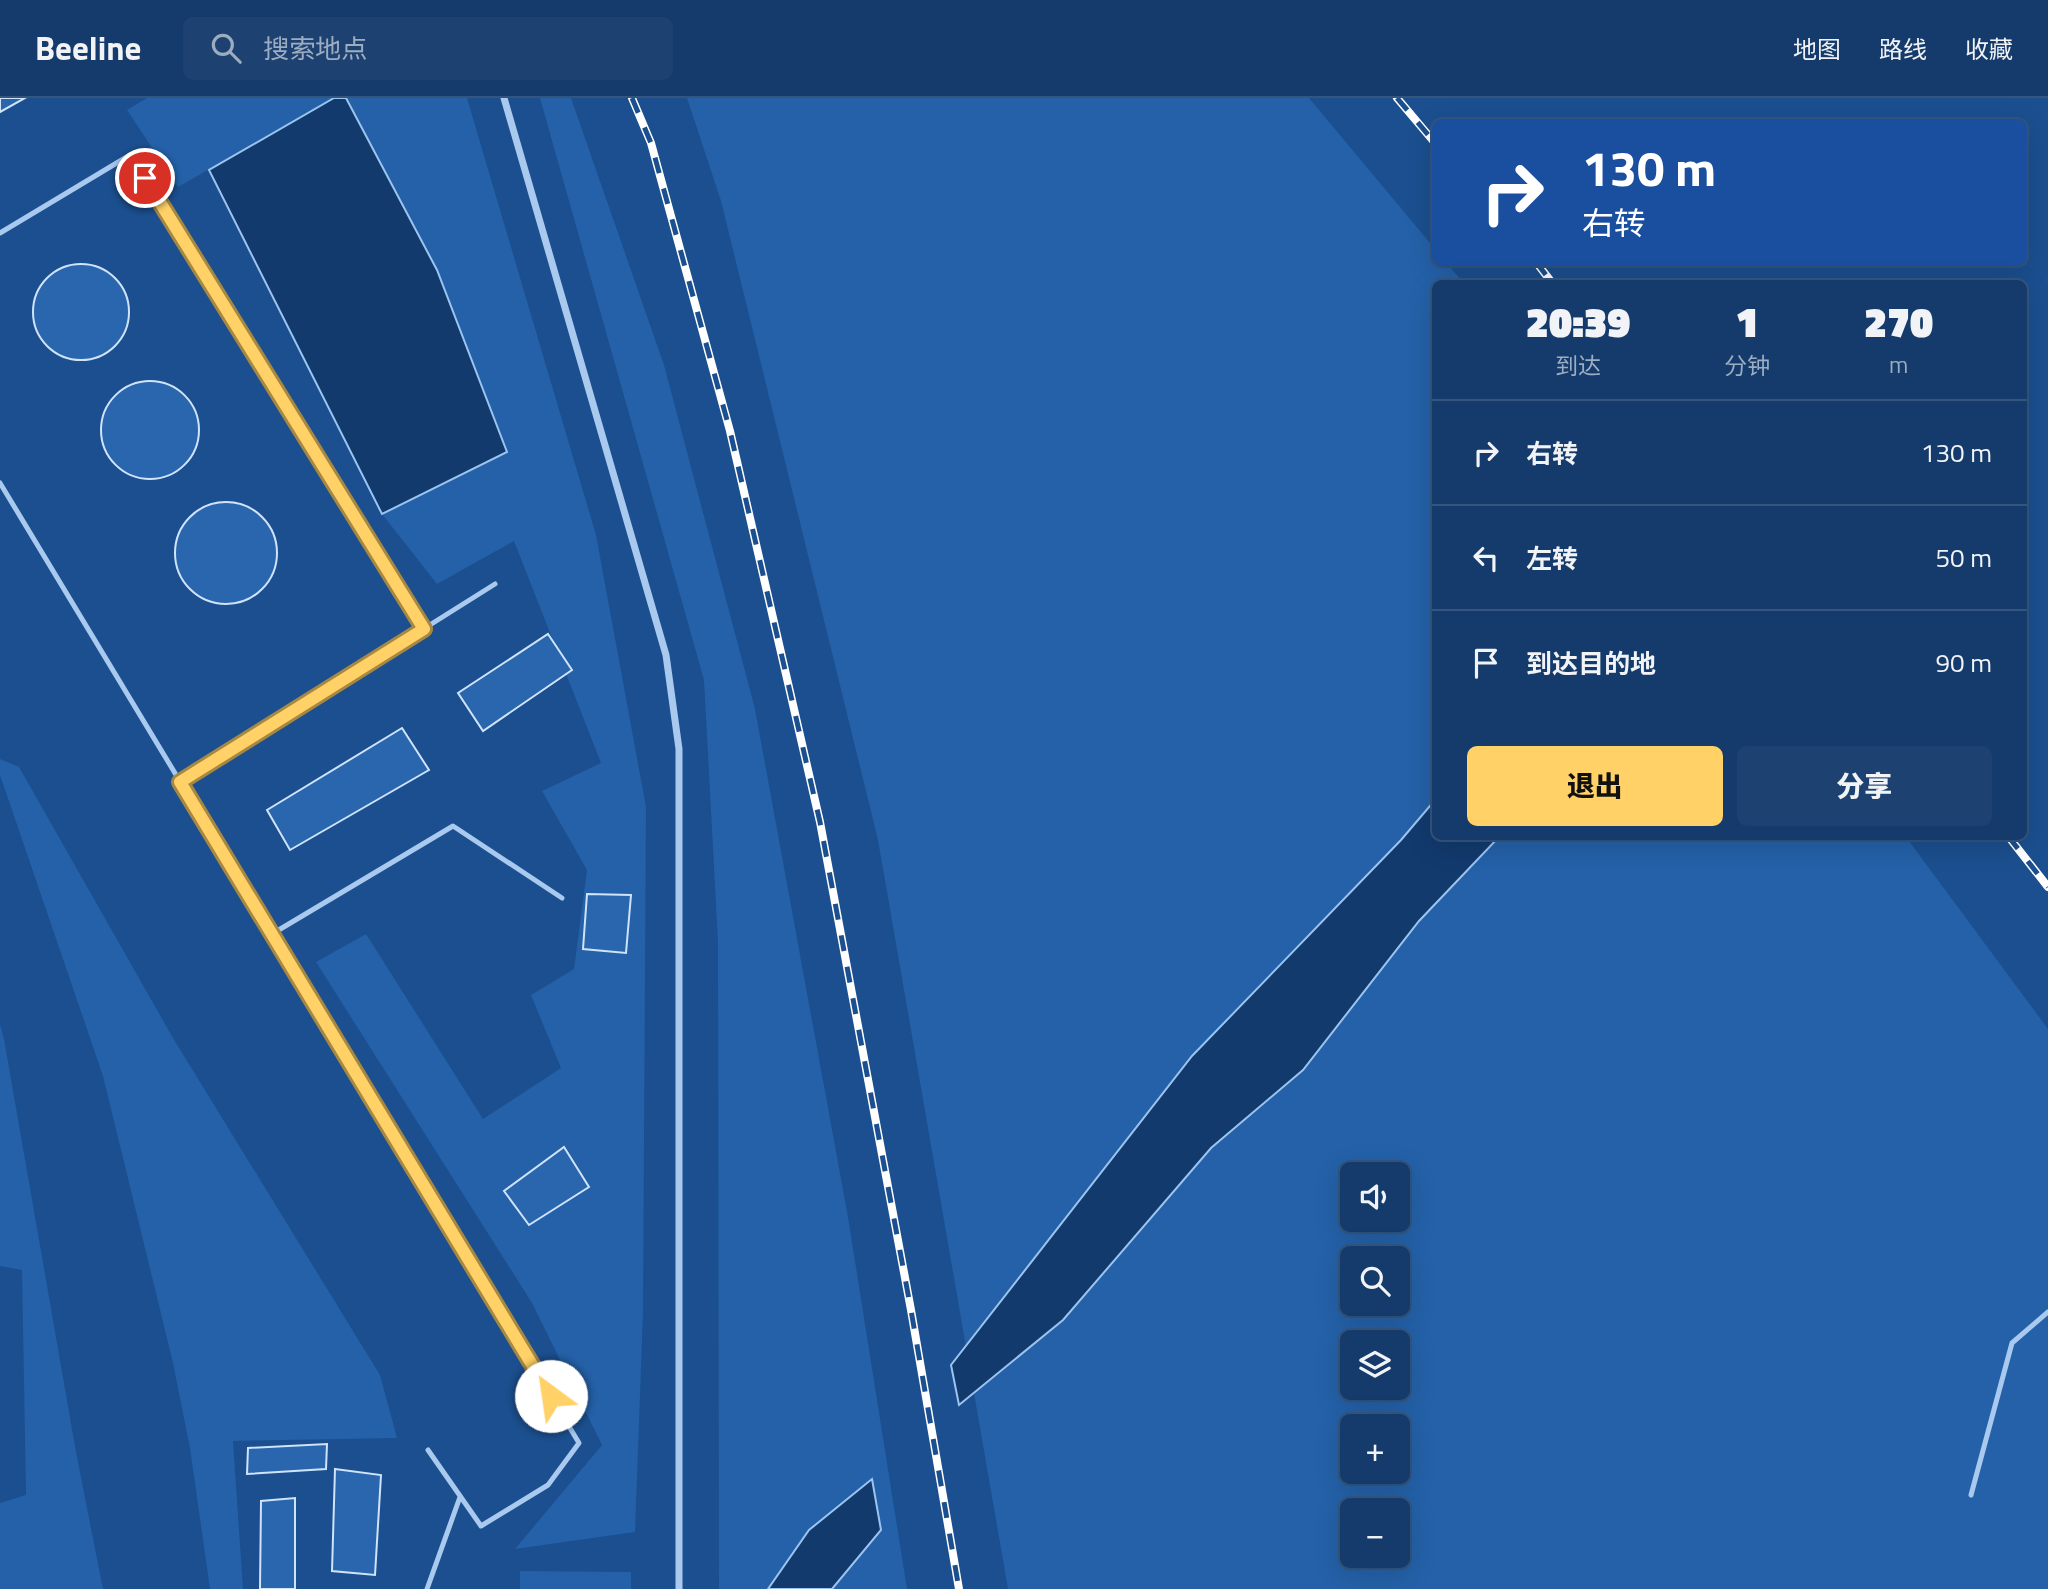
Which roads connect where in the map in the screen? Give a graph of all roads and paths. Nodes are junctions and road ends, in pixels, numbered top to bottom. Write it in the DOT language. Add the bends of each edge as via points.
graph roads {
  1 [pos="504,98"];
  2 [pos="0,233"];
  3 [pos="0,483"];
  4 [pos="495,584"];
  5 [pos="424,629"];
  6 [pos="180,782"];
  7 [pos="562,898"];
  8 [pos="272,934"];
  9 [pos="2048,1312"];
  10 [pos="428,1450"];
  11 [pos="1970,1495"];
  12 [pos="460,1496"];
  13 [pos="427,1589"];
  14 [pos="679,1589"];
  1 -- 14 [label="street" via="666,655 679,749"];
  2 -- 5 [label="lane" via="130,155"];
  3 -- 6 [label="lane"];
  4 -- 5 [label="lane"];
  5 -- 6 [label="lane"];
  6 -- 8 [label="lane"];
  7 -- 8 [label="lane" via="453,826"];
  8 -- 12 [label="lane" via="579,1443 548,1485 481,1526"];
  9 -- 11 [label="lane" via="2012,1343"];
  10 -- 12 [label="lane"];
  12 -- 13 [label="lane"];
}
